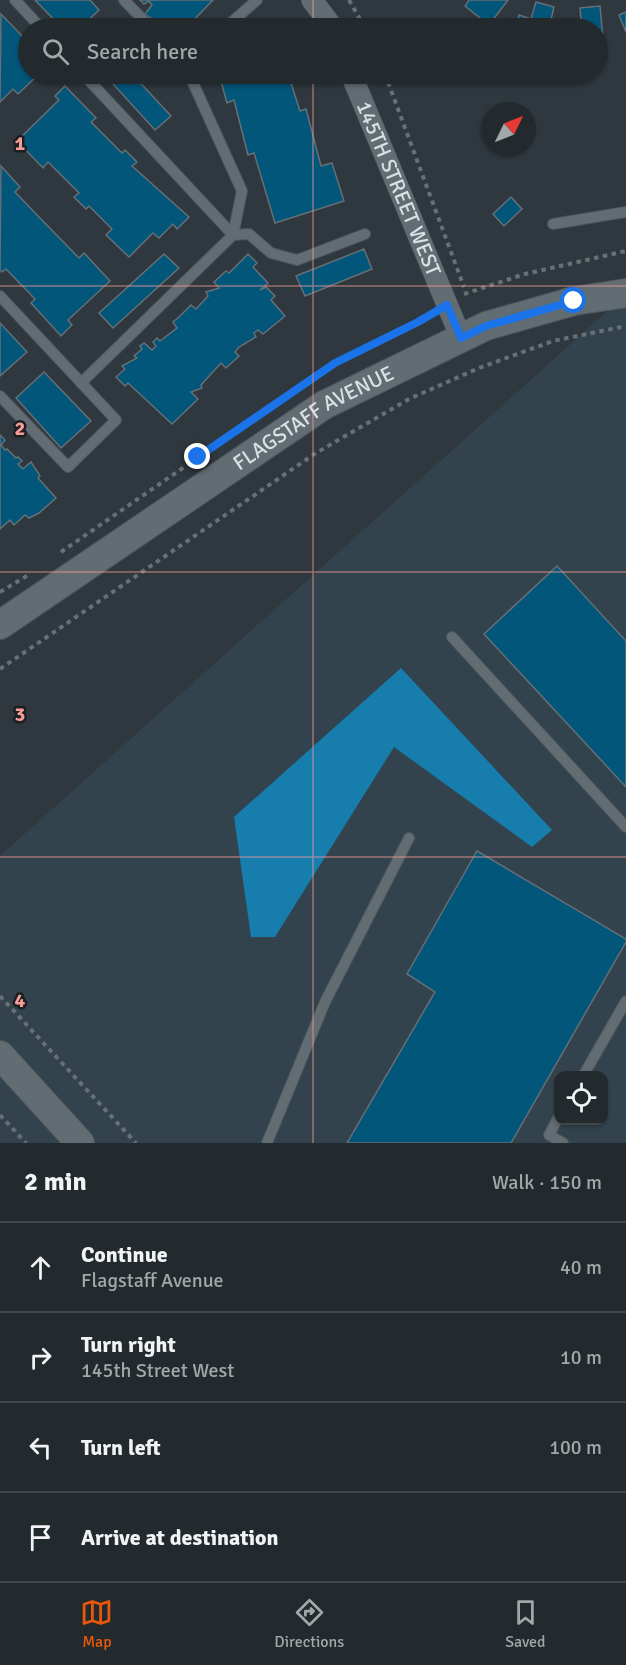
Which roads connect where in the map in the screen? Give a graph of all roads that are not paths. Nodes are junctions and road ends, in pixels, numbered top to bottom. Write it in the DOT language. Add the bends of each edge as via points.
graph roads {
  1 [pos="15,0"];
  2 [pos="124,0"];
  3 [pos="257,0"];
  4 [pos="312,0"];
  5 [pos="32,18"];
  6 [pos="141,18"];
  7 [pos="236,18"];
  8 [pos="326,18"];
  9 [pos="92,84"];
  10 [pos="194,84"];
  11 [pos="355,84"];
  12 [pos="626,212"];
  13 [pos="554,224"];
  14 [pos="365,234"];
  15 [pos="233,235"];
  16 [pos="626,293"];
  17 [pos="0,296"];
  18 [pos="461,338"];
  19 [pos="81,383"];
  20 [pos="0,396"];
  21 [pos="0,625"];
  22 [pos="452,637"];
  23 [pos="626,827"];
  24 [pos="409,838"];
  25 [pos="626,1001"];
  26 [pos="0,1055"];
  27 [pos="586,1071"];
  28 [pos="554,1125"];
  29 [pos="546,1139"];
  30 [pos="80,1143"];
  31 [pos="267,1143"];
  32 [pos="563,1143"];
  1 -- 5 [label="lane"];
  2 -- 6 [label="lane"];
  3 -- 7 [label="lane"];
  4 -- 8 [label="street"];
  9 -- 15 [label="lane"];
  10 -- 15 [label="lane" via="242,191"];
  11 -- 18 [label="street, 145TH STREET WEST"];
  12 -- 13 [label="lane"];
  14 -- 15 [label="lane" via="297,260 272,253 249,234"];
  15 -- 19 [label="lane"];
  16 -- 18 [label="street, FLAGSTAFF AVENUE" via="574,301 486,326"];
  17 -- 19 [label="lane"];
  18 -- 21 [label="street, FLAGSTAFF AVENUE" via="324,405"];
  19 -- 20 [label="lane" via="116,420 68,467"];
  22 -- 23 [label="lane"];
  24 -- 31 [label="lane" via="325,1002"];
  25 -- 27 [label="lane"];
  26 -- 30 [label="street"];
  28 -- 29 [label="lane"];
  29 -- 32 [label="lane"];
}
